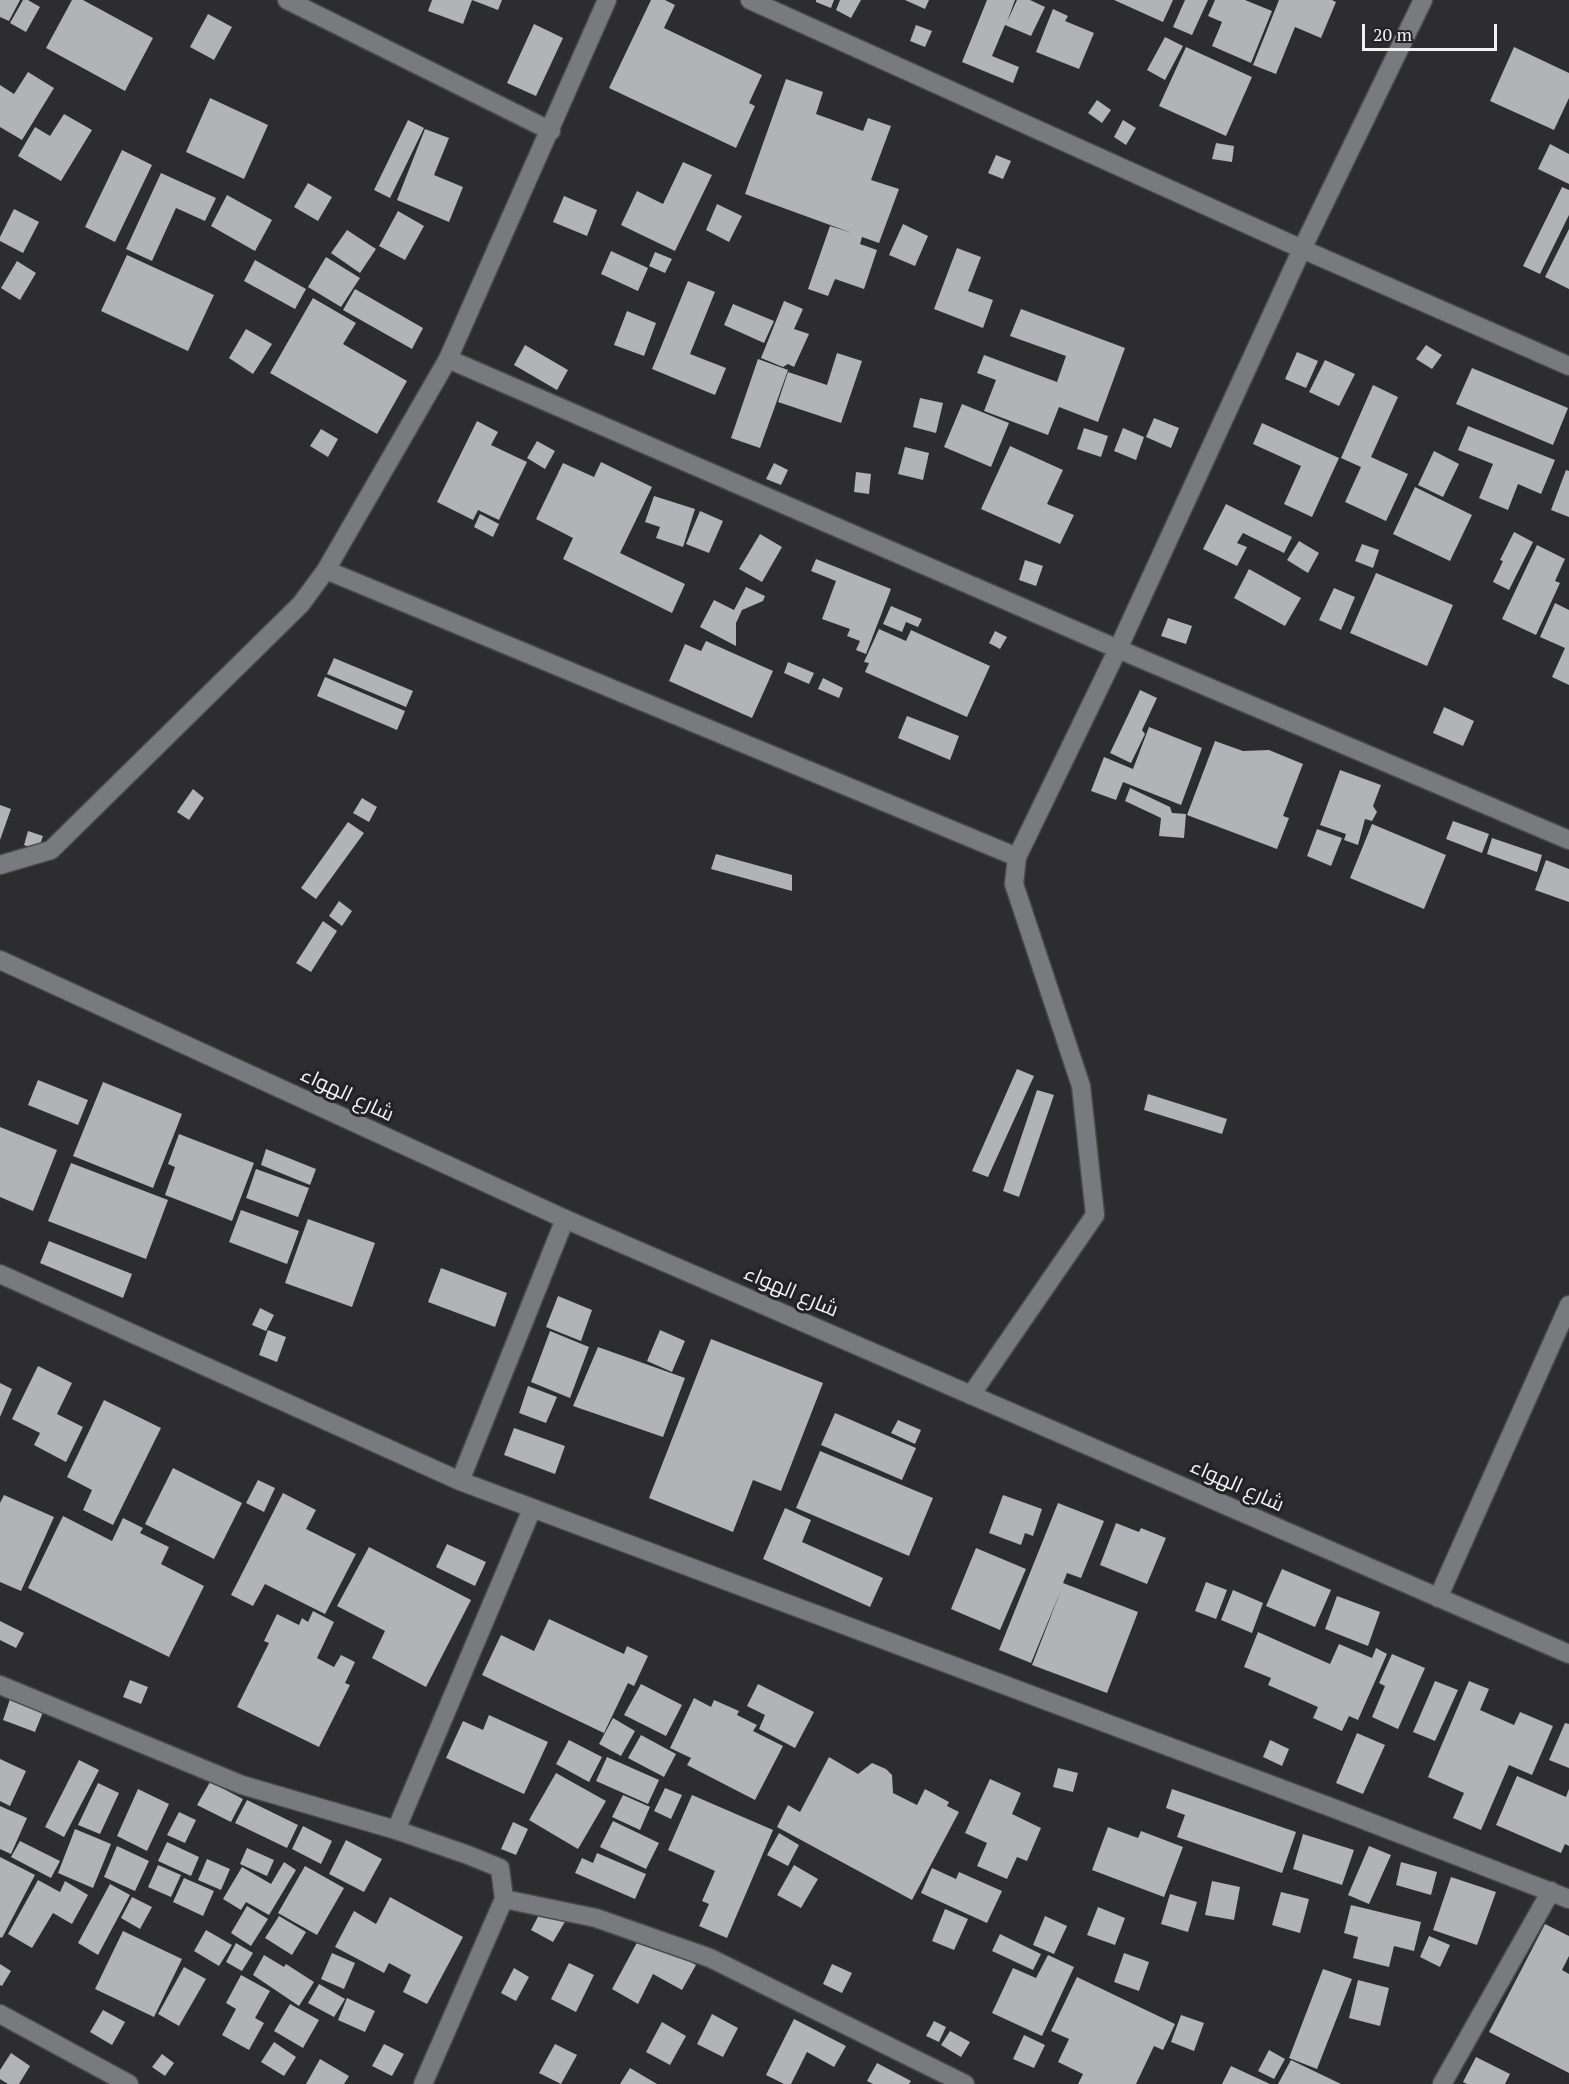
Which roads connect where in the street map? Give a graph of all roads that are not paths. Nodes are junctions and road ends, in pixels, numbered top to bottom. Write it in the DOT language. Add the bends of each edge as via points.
graph roads {
  1 [pos="287,0"];
  2 [pos="607,0"];
  3 [pos="750,0"];
  4 [pos="1423,0"];
  5 [pos="551,131"];
  6 [pos="1302,249"];
  7 [pos="448,359"];
  8 [pos="1569,366"];
  9 [pos="326,570"];
  10 [pos="1118,649"];
  11 [pos="1569,840"];
  12 [pos="1017,857"];
  13 [pos="0,865"];
  14 [pos="0,960"];
  15 [pos="565,1219"];
  16 [pos="0,1274"];
  17 [pos="1569,1305"];
  18 [pos="971,1395"];
  19 [pos="460,1481"];
  20 [pos="532,1509"];
  21 [pos="1438,1598"];
  22 [pos="1569,1654"];
  23 [pos="0,1685"];
  24 [pos="396,1830"];
  25 [pos="1551,1892"];
  26 [pos="504,1899"];
  27 [pos="1569,1899"];
  28 [pos="0,2014"];
  29 [pos="129,2084"];
  30 [pos="423,2084"];
  31 [pos="965,2084"];
  32 [pos="1442,2084"];
  1 -- 5 [label="street"];
  2 -- 5 [label="street"];
  3 -- 6 [label="street"];
  4 -- 6 [label="street"];
  5 -- 7 [label="street"];
  6 -- 8 [label="street"];
  6 -- 10 [label="street"];
  7 -- 9 [label="street"];
  7 -- 10 [label="street"];
  9 -- 12 [label="street"];
  9 -- 13 [label="street" via="301,604 51,850"];
  10 -- 11 [label="street"];
  10 -- 12 [label="street"];
  12 -- 18 [label="street" via="1014,884 1081,1086 1095,1215"];
  14 -- 15 [label="street, شارع الهواء"];
  15 -- 18 [label="street, شارع الهواء"];
  15 -- 19 [label="street"];
  16 -- 19 [label="street"];
  17 -- 21 [label="street"];
  18 -- 21 [label="street, شارع الهواء"];
  19 -- 20 [label="street"];
  20 -- 24 [label="street"];
  20 -- 25 [label="street"];
  21 -- 22 [label="street, شارع الهواء"];
  23 -- 24 [label="street" via="242,1785"];
  24 -- 26 [label="street" via="500,1868"];
  25 -- 27 [label="street"];
  25 -- 32 [label="street"];
  26 -- 30 [label="street"];
  26 -- 31 [label="street" via="596,1918 710,1958"];
  28 -- 29 [label="street"];
}
